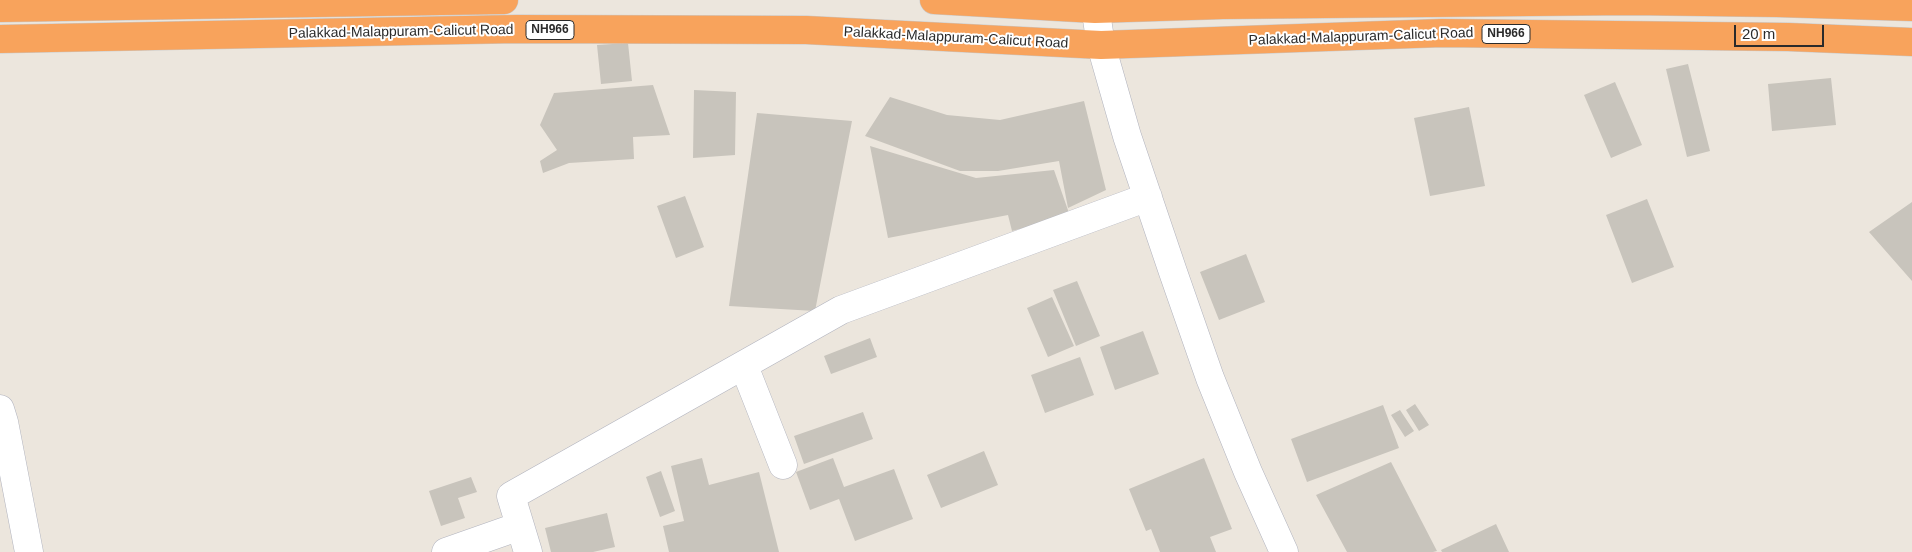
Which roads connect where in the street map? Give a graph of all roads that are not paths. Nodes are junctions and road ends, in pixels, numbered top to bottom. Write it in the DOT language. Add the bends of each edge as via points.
graph roads {
  1 [pos="504,0"];
  2 [pos="934,0"];
  3 [pos="1094,5"];
  4 [pos="1912,7"];
  5 [pos="0,8"];
  6 [pos="0,38"];
  7 [pos="1912,42"];
  8 [pos="1101,45"];
  9 [pos="1148,197"];
  10 [pos="744,366"];
  11 [pos="0,409"];
  12 [pos="783,466"];
  13 [pos="520,526"];
  14 [pos="29,552"];
  15 [pos="446,552"];
  16 [pos="528,552"];
  17 [pos="1284,552"];
  1 -- 5 [label="highway"];
  2 -- 3 [label="highway"];
  3 -- 4 [label="highway" via="1631,1"];
  3 -- 8 [label="street"];
  6 -- 8 [label="highway, Palakkad-Malappuram-Calicut Road / NH966" via="517,30 806,30"];
  7 -- 8 [label="highway, Palakkad-Malappuram-Calicut Road / NH966" via="1788,36 1442,34"];
  8 -- 9 [label="street"];
  9 -- 10 [label="street" via="841,310"];
  9 -- 17 [label="street" via="1210,378"];
  10 -- 12 [label="street"];
  10 -- 13 [label="street" via="511,496"];
  11 -- 14 [label="street"];
  13 -- 15 [label="street"];
  13 -- 16 [label="street"];
}
